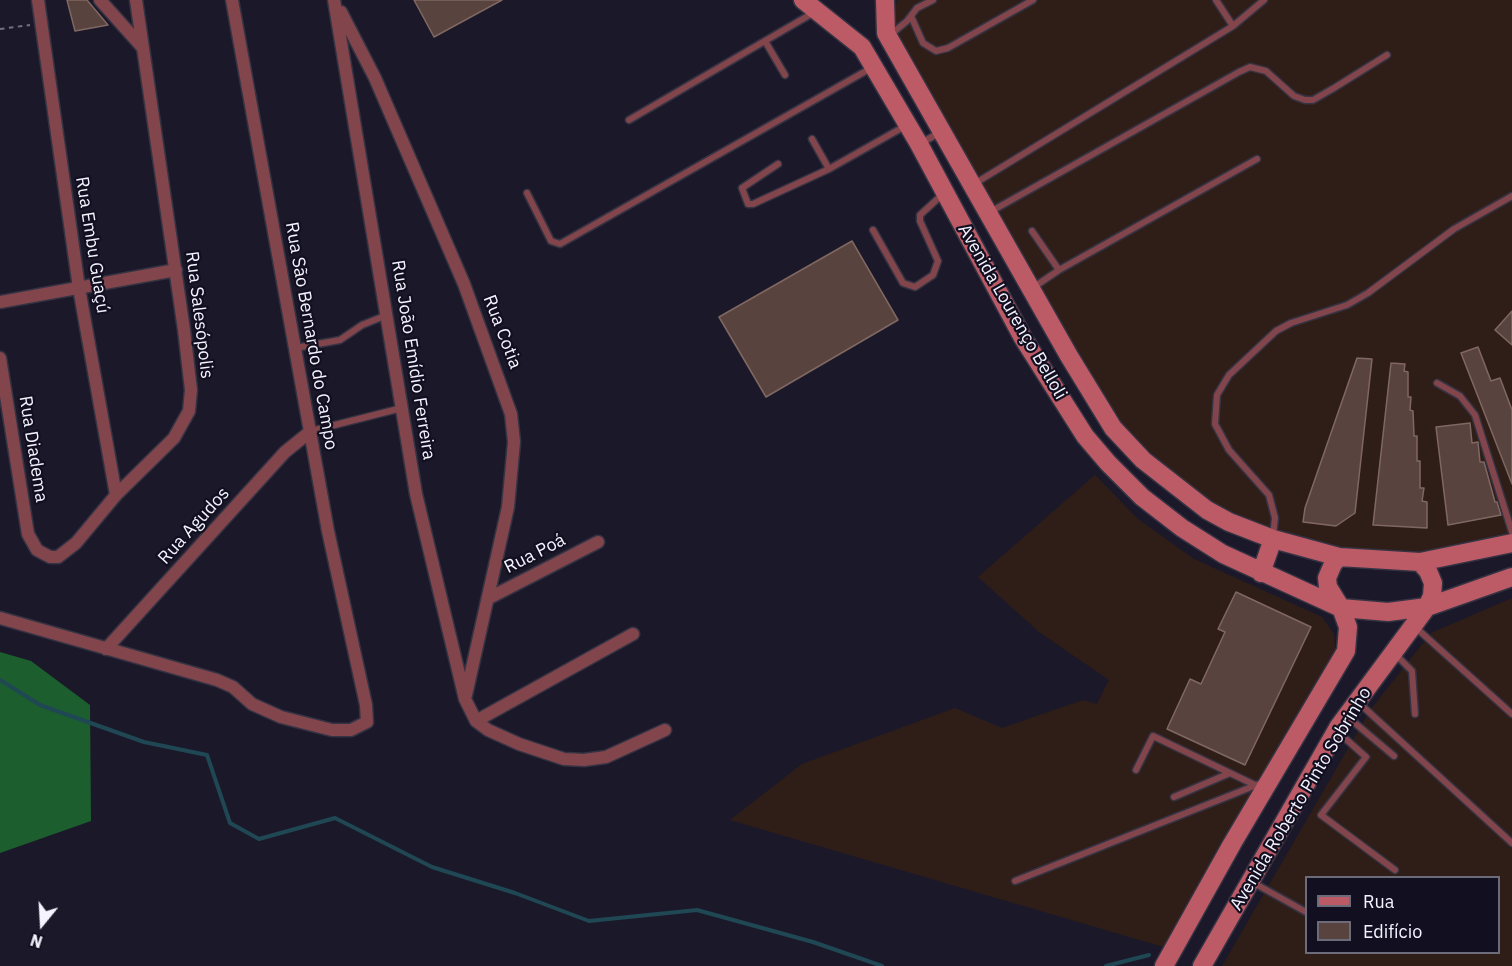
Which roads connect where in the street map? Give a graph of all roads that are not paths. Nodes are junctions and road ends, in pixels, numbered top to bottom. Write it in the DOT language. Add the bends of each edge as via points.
graph roads {
  1 [pos="38,0"];
  2 [pos="100,0"];
  3 [pos="136,0"];
  4 [pos="232,0"];
  5 [pos="334,0"];
  6 [pos="885,0"];
  7 [pos="933,0"];
  8 [pos="1033,0"];
  9 [pos="1216,0"];
  10 [pos="1264,0"];
  11 [pos="809,6"];
  12 [pos="911,16"];
  13 [pos="1233,26"];
  14 [pos="888,37"];
  15 [pos="765,41"];
  16 [pos="144,49"];
  17 [pos="1387,55"];
  18 [pos="873,67"];
  19 [pos="785,75"];
  20 [pos="629,120"];
  21 [pos="908,125"];
  22 [pos="942,132"];
  23 [pos="812,139"];
  24 [pos="919,144"];
  25 [pos="1257,159"];
  26 [pos="778,164"];
  27 [pos="829,169"];
  28 [pos="973,185"];
  29 [pos="527,193"];
  30 [pos="945,193"];
  31 [pos="1512,196"];
  32 [pos="988,213"];
  33 [pos="873,230"];
  34 [pos="1032,231"];
  35 [pos="176,270"];
  36 [pos="1059,270"];
  37 [pos="79,288"];
  38 [pos="1031,289"];
  39 [pos="0,302"];
  40 [pos="388,314"];
  41 [pos="295,348"];
  42 [pos="0,358"];
  43 [pos="1437,383"];
  44 [pos="403,407"];
  45 [pos="311,431"];
  46 [pos="116,495"];
  47 [pos="1512,532"];
  48 [pos="1273,540"];
  49 [pos="598,542"];
  50 [pos="1512,543"];
  51 [pos="33,545"];
  52 [pos="1339,557"];
  53 [pos="1420,562"];
  54 [pos="1262,573"];
  55 [pos="1511,579"];
  56 [pos="489,598"];
  57 [pos="1427,607"];
  58 [pos="1341,608"];
  59 [pos="0,618"];
  60 [pos="1414,626"];
  61 [pos="633,634"];
  62 [pos="106,649"];
  63 [pos="1393,651"];
  64 [pos="465,699"];
  65 [pos="1414,714"];
  66 [pos="1512,714"];
  67 [pos="1347,716"];
  68 [pos="476,721"];
  69 [pos="665,730"];
  70 [pos="1394,756"];
  71 [pos="1136,770"];
  72 [pos="1230,773"];
  73 [pos="1263,782"];
  74 [pos="1174,797"];
  75 [pos="1512,843"];
  76 [pos="1395,870"];
  77 [pos="1015,881"];
  78 [pos="1251,881"];
  79 [pos="1305,911"];
  80 [pos="1166,966"];
  81 [pos="1202,966"];
  1 -- 37 [label="street, Rua Embu Guaçú"];
  2 -- 16 [label="street"];
  3 -- 16 [label="street, Rua Salesópolis"];
  4 -- 41 [label="street, Rua São Bernardo do Campo"];
  5 -- 40 [label="street, Rua João Emídio Ferreira"];
  5 -- 56 [label="street, Rua Cotia" via="375,78 448,246 497,368 511,414 513,473"];
  6 -- 14 [label="street, Avenida Lourenço Belloli"];
  7 -- 12 [label="lane"];
  8 -- 12 [label="lane" via="936,51 923,42"];
  9 -- 13 [label="lane"];
  10 -- 13 [label="lane"];
  11 -- 15 [label="lane"];
  11 -- 18 [label="street, Avenida Lourenço Belloli" via="853,38"];
  12 -- 14 [label="lane"];
  13 -- 28 [label="lane"];
  14 -- 22 [label="street, Avenida Lourenço Belloli"];
  15 -- 19 [label="lane"];
  15 -- 20 [label="lane"];
  16 -- 35 [label="street, Rua Salesópolis"];
  17 -- 32 [label="lane" via="1334,88 1305,100 1294,96 1266,71 1250,67"];
  18 -- 21 [label="street, Avenida Lourenço Belloli"];
  18 -- 29 [label="lane" via="560,244 551,241"];
  21 -- 24 [label="street, Avenida Lourenço Belloli"];
  21 -- 27 [label="lane"];
  22 -- 24 [label="lane"];
  22 -- 28 [label="street, Avenida Lourenço Belloli"];
  23 -- 27 [label="lane"];
  24 -- 30 [label="street, Avenida Lourenço Belloli"];
  25 -- 36 [label="lane"];
  26 -- 27 [label="lane" via="742,188 748,204"];
  28 -- 32 [label="street, Avenida Lourenço Belloli"];
  30 -- 33 [label="lane" via="920,215 938,261 933,275 915,286 903,284"];
  30 -- 54 [label="street, Avenida Lourenço Belloli" via="1023,338 1108,464 1182,528"];
  31 -- 48 [label="lane" via="1455,229 1361,297 1276,331 1229,375 1217,395 1215,424 1228,450 1269,495 1275,518"];
  32 -- 38 [label="street, Avenida Lourenço Belloli"];
  34 -- 36 [label="lane"];
  35 -- 37 [label="street"];
  35 -- 46 [label="street, Rua Salesópolis" via="191,390 189,411 174,438"];
  36 -- 38 [label="lane"];
  37 -- 39 [label="street"];
  37 -- 46 [label="street, Rua Embu Guaçú"];
  38 -- 48 [label="street, Avenida Lourenço Belloli" via="1113,428 1143,460 1208,510"];
  40 -- 41 [label="lane" via="340,340"];
  40 -- 44 [label="street, Rua João Emídio Ferreira"];
  41 -- 45 [label="street, Rua São Bernardo do Campo"];
  42 -- 51 [label="street, Rua Diadema" via="24,513"];
  43 -- 47 [label="lane" via="1460,396 1475,415"];
  44 -- 45 [label="lane"];
  44 -- 64 [label="street, Rua João Emídio Ferreira" via="417,494"];
  45 -- 62 [label="street, Rua Agudos" via="285,452"];
  45 -- 62 [label="street, Rua São Bernardo do Campo" via="367,722 351,730 300,723 266,711 217,680"];
  46 -- 51 [label="street, Rua Salesópolis" via="66,552 50,557"];
  48 -- 52 [label="street, Avenida Lourenço Belloli"];
  48 -- 54 [label="street"];
  49 -- 56 [label="street, Rua Poá"];
  50 -- 53 [label="street, Avenida Lourenço Belloli"];
  52 -- 53 [label="street, Avenida Lourenço Belloli"];
  52 -- 58 [label="street, Avenida Roberto Pinto Sobrinho" via="1327,578"];
  53 -- 57 [label="street" via="1433,583"];
  54 -- 58 [label="street, Avenida Lourenço Belloli"];
  55 -- 57 [label="street, Avenida Lourenço Belloli"];
  56 -- 64 [label="street, Rua Cotia"];
  57 -- 58 [label="street, Avenida Lourenço Belloli" via="1388,612"];
  57 -- 60 [label="street, Avenida Roberto Pinto Sobrinho"];
  58 -- 73 [label="street, Avenida Roberto Pinto Sobrinho" via="1348,627 1346,651"];
  59 -- 62 [label="street"];
  60 -- 63 [label="street, Avenida Roberto Pinto Sobrinho"];
  60 -- 66 [label="lane"];
  61 -- 68 [label="street"];
  63 -- 65 [label="lane" via="1412,671"];
  63 -- 67 [label="street, Avenida Roberto Pinto Sobrinho"];
  64 -- 68 [label="street, Rua João Emídio Ferreira"];
  67 -- 70 [label="lane"];
  67 -- 75 [label="lane"];
  67 -- 76 [label="lane" via="1366,757 1321,815"];
  67 -- 78 [label="street, Avenida Roberto Pinto Sobrinho"];
  68 -- 69 [label="street" via="519,744 564,759 584,760 606,757"];
  71 -- 72 [label="lane" via="1154,736"];
  72 -- 73 [label="lane"];
  72 -- 74 [label="lane"];
  73 -- 77 [label="lane"];
  73 -- 80 [label="street, Avenida Roberto Pinto Sobrinho"];
  78 -- 79 [label="lane"];
  78 -- 81 [label="street, Avenida Roberto Pinto Sobrinho"];
}
